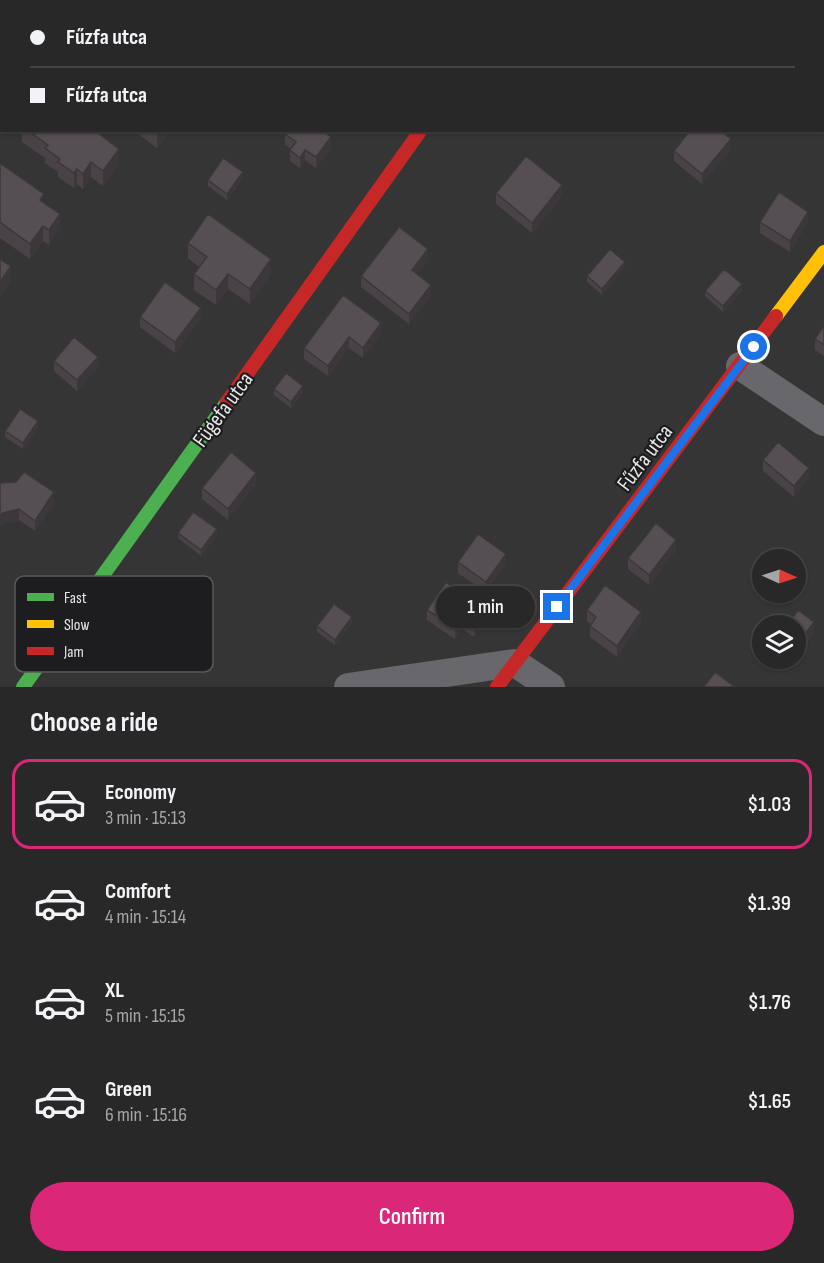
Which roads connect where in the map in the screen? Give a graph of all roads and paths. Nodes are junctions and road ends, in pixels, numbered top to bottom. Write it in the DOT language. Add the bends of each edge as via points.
graph roads {
  1 [pos="420,132"];
  2 [pos="824,252"];
  3 [pos="740,366"];
  4 [pos="824,422"];
  5 [pos="102,576"];
  6 [pos="514,663"];
  7 [pos="33,672"];
  8 [pos="22,687"];
  9 [pos="348,687"];
  10 [pos="497,687"];
  11 [pos="550,687"];
  1 -- 5 [label="street, Fügefa utca"];
  2 -- 3 [label="street, Fűzfa utca"];
  3 -- 4 [label="street"];
  3 -- 6 [label="street, Fűzfa utca"];
  6 -- 9 [label="street"];
  6 -- 10 [label="street, Fűzfa utca"];
  6 -- 11 [label="street"];
  7 -- 8 [label="street, Fügefa utca"];
}
